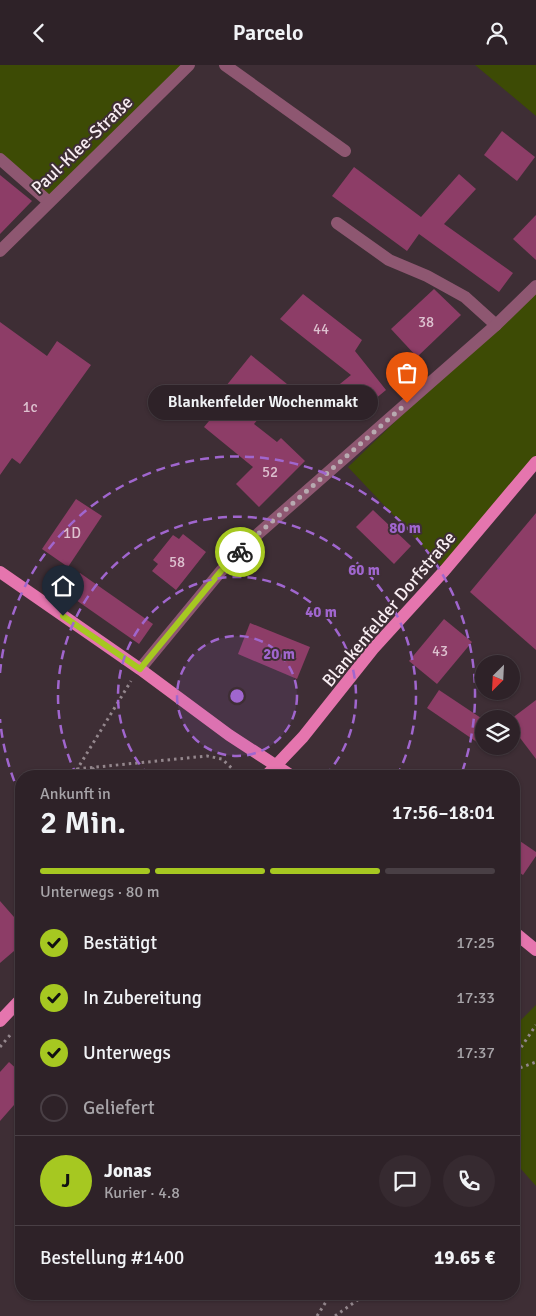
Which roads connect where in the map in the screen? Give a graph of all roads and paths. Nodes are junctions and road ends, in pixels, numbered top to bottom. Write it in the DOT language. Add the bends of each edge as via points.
graph roads {
  1 [pos="189,65"];
  2 [pos="225,65"];
  3 [pos="345,151"];
  4 [pos="0,159"];
  5 [pos="49,201"];
  6 [pos="336,223"];
  7 [pos="0,251"];
  8 [pos="536,286"];
  9 [pos="496,325"];
  10 [pos="536,462"];
  11 [pos="0,572"];
  12 [pos="140,669"];
  13 [pos="276,766"];
  14 [pos="92,768"];
  15 [pos="77,769"];
  16 [pos="95,770"];
  17 [pos="234,770"];
  18 [pos="272,770"];
  19 [pos="282,770"];
  20 [pos="520,937"];
  21 [pos="536,951"];
  22 [pos="15,1005"];
  23 [pos="0,1021"];
  24 [pos="536,1025"];
  25 [pos="520,1049"];
  26 [pos="536,1062"];
  27 [pos="520,1068"];
  28 [pos="327,1300"];
  29 [pos="358,1300"];
  30 [pos="318,1316"];
  31 [pos="335,1316"];
  1 -- 5 [label="street, Paul-Klee-Straße"];
  2 -- 3 [label="street"];
  4 -- 5 [label="street"];
  5 -- 7 [label="street, Paul-Klee-Straße"];
  6 -- 9 [label="street" via="389,260 465,297"];
  8 -- 9 [label="street"];
  9 -- 12 [label="street" via="259,533 221,571"];
  10 -- 13 [label="main road, Blankenfelder Dorfstraße"];
  11 -- 12 [label="main road"];
  12 -- 13 [label="main road"];
  12 -- 15 [label="path"];
  13 -- 18 [label="main road, Blankenfelder Dorfstraße"];
  13 -- 19 [label="main road"];
  14 -- 15 [label="path"];
  14 -- 16 [label="path"];
  14 -- 17 [label="path" via="207,756 222,759"];
  20 -- 21 [label="main road"];
  22 -- 23 [label="main road"];
  24 -- 25 [label="path"];
  26 -- 27 [label="path"];
  28 -- 30 [label="path"];
  29 -- 31 [label="path"];
}
